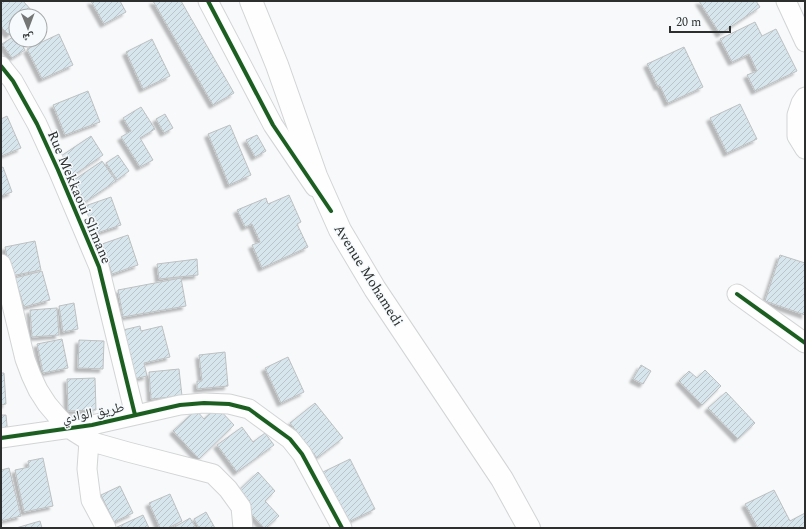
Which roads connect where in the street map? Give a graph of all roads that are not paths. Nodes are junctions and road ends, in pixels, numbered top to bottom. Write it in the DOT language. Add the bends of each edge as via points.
graph roads {
  1 [pos="251,1"];
  2 [pos="786,1"];
  3 [pos="208,2"];
  4 [pos="805,42"];
  5 [pos="1,66"];
  6 [pos="805,97"];
  7 [pos="805,149"];
  8 [pos="331,211"];
  9 [pos="1,264"];
  10 [pos="737,294"];
  11 [pos="805,343"];
  12 [pos="135,416"];
  13 [pos="70,428"];
  14 [pos="1,438"];
  15 [pos="89,440"];
  16 [pos="106,528"];
  17 [pos="243,528"];
  18 [pos="342,528"];
  19 [pos="529,528"];
  1 -- 8 [label="main road, Avenue Mohamedi"];
  2 -- 4 [label="street"];
  3 -- 8 [label="street" via="273,125"];
  5 -- 12 [label="street, Rue Mekkaoui Slimane" via="13,81 38,124 99,267"];
  6 -- 7 [label="street" via="797,115 797,136"];
  8 -- 19 [label="main road, Avenue Mohamedi" via="375,289 502,479"];
  9 -- 13 [label="street" via="31,375 47,404"];
  10 -- 11 [label="street"];
  12 -- 13 [label="street, طريق الوادي"];
  12 -- 18 [label="street, طريق الوادي" via="180,405 198,404 229,404 249,410 290,439 302,454"];
  13 -- 14 [label="street, طريق الوادي"];
  13 -- 15 [label="street"];
  15 -- 16 [label="street" via="87,469 91,500"];
  15 -- 17 [label="street" via="213,474 241,507"];
}
